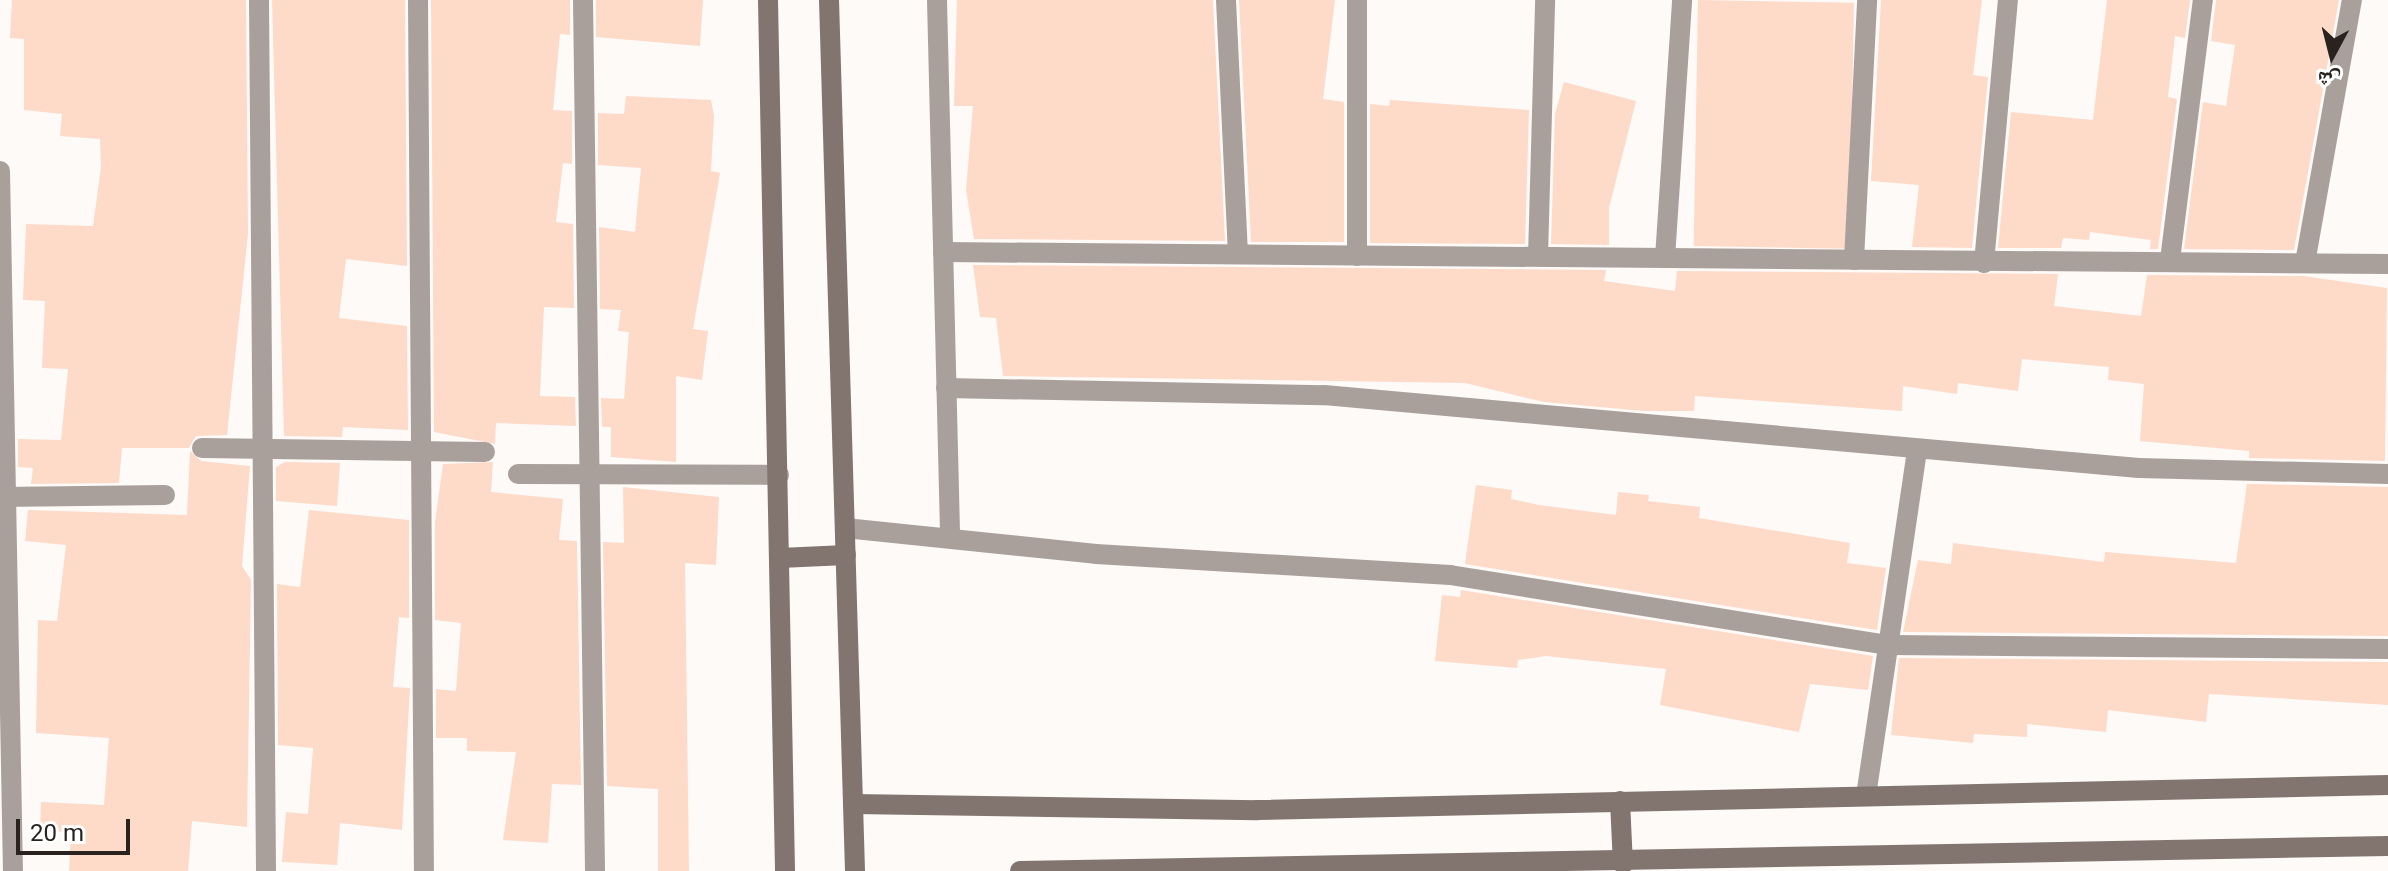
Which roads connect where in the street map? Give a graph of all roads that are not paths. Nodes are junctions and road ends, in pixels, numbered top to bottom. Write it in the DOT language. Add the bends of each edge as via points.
graph roads {
  1 [pos="259,0"];
  2 [pos="418,0"];
  3 [pos="583,0"];
  4 [pos="768,0"];
  5 [pos="829,0"];
  6 [pos="937,0"];
  7 [pos="1226,0"];
  8 [pos="1357,0"];
  9 [pos="1545,0"];
  10 [pos="1682,0"];
  11 [pos="1867,0"];
  12 [pos="2008,0"];
  13 [pos="2203,0"];
  14 [pos="2352,0"];
  15 [pos="0,171"];
  16 [pos="1238,251"];
  17 [pos="943,252"];
  18 [pos="1357,256"];
  19 [pos="1538,256"];
  20 [pos="1665,258"];
  21 [pos="1854,260"];
  22 [pos="2170,260"];
  23 [pos="1984,263"];
  24 [pos="2305,263"];
  25 [pos="2388,264"];
  26 [pos="946,388"];
  27 [pos="202,448"];
  28 [pos="261,449"];
  29 [pos="1917,449"];
  30 [pos="420,452"];
  31 [pos="485,452"];
  32 [pos="518,474"];
  33 [pos="590,474"];
  34 [pos="2388,474"];
  35 [pos="779,475"];
  36 [pos="165,495"];
  37 [pos="4,497"];
  38 [pos="845,528"];
  39 [pos="950,533"];
  40 [pos="846,555"];
  41 [pos="780,558"];
  42 [pos="1888,645"];
  43 [pos="2388,649"];
  44 [pos="2388,785"];
  45 [pos="1866,796"];
  46 [pos="1620,801"];
  47 [pos="853,804"];
  48 [pos="2388,846"];
  49 [pos="1623,864"];
  50 [pos="1702,866"];
  51 [pos="13,871"];
  52 [pos="266,871"];
  53 [pos="424,871"];
  54 [pos="595,871"];
  55 [pos="785,871"];
  56 [pos="855,871"];
  57 [pos="1020,871"];
  1 -- 28 [label="street"];
  2 -- 30 [label="street"];
  3 -- 33 [label="street"];
  4 -- 35 [label="street"];
  5 -- 38 [label="street"];
  6 -- 17 [label="street"];
  7 -- 16 [label="street"];
  8 -- 18 [label="street"];
  9 -- 19 [label="street"];
  10 -- 20 [label="street"];
  11 -- 21 [label="street"];
  12 -- 23 [label="street"];
  13 -- 22 [label="street"];
  14 -- 24 [label="street"];
  15 -- 37 [label="street"];
  16 -- 17 [label="street"];
  16 -- 18 [label="street"];
  17 -- 26 [label="street"];
  18 -- 19 [label="street"];
  19 -- 20 [label="street"];
  20 -- 21 [label="street"];
  21 -- 23 [label="street"];
  22 -- 23 [label="street"];
  22 -- 24 [label="street"];
  24 -- 25 [label="street"];
  26 -- 29 [label="street" via="1324,395"];
  26 -- 39 [label="street"];
  27 -- 28 [label="street"];
  28 -- 30 [label="street"];
  28 -- 52 [label="street"];
  29 -- 34 [label="street" via="2139,468"];
  29 -- 42 [label="street"];
  30 -- 31 [label="street"];
  30 -- 53 [label="street"];
  32 -- 33 [label="street"];
  33 -- 35 [label="street"];
  33 -- 54 [label="street"];
  35 -- 41 [label="street"];
  36 -- 37 [label="street"];
  37 -- 51 [label="street"];
  38 -- 39 [label="street"];
  38 -- 40 [label="street"];
  39 -- 42 [label="street" via="1096,554 1450,575"];
  40 -- 41 [label="street"];
  40 -- 47 [label="street"];
  41 -- 55 [label="street"];
  42 -- 43 [label="street" via="1971,651"];
  42 -- 45 [label="street"];
  44 -- 45 [label="street"];
  45 -- 46 [label="street"];
  46 -- 47 [label="street" via="1257,810"];
  46 -- 49 [label="street"];
  47 -- 56 [label="street"];
  48 -- 50 [label="street"];
  49 -- 50 [label="street"];
  49 -- 57 [label="street"];
}
